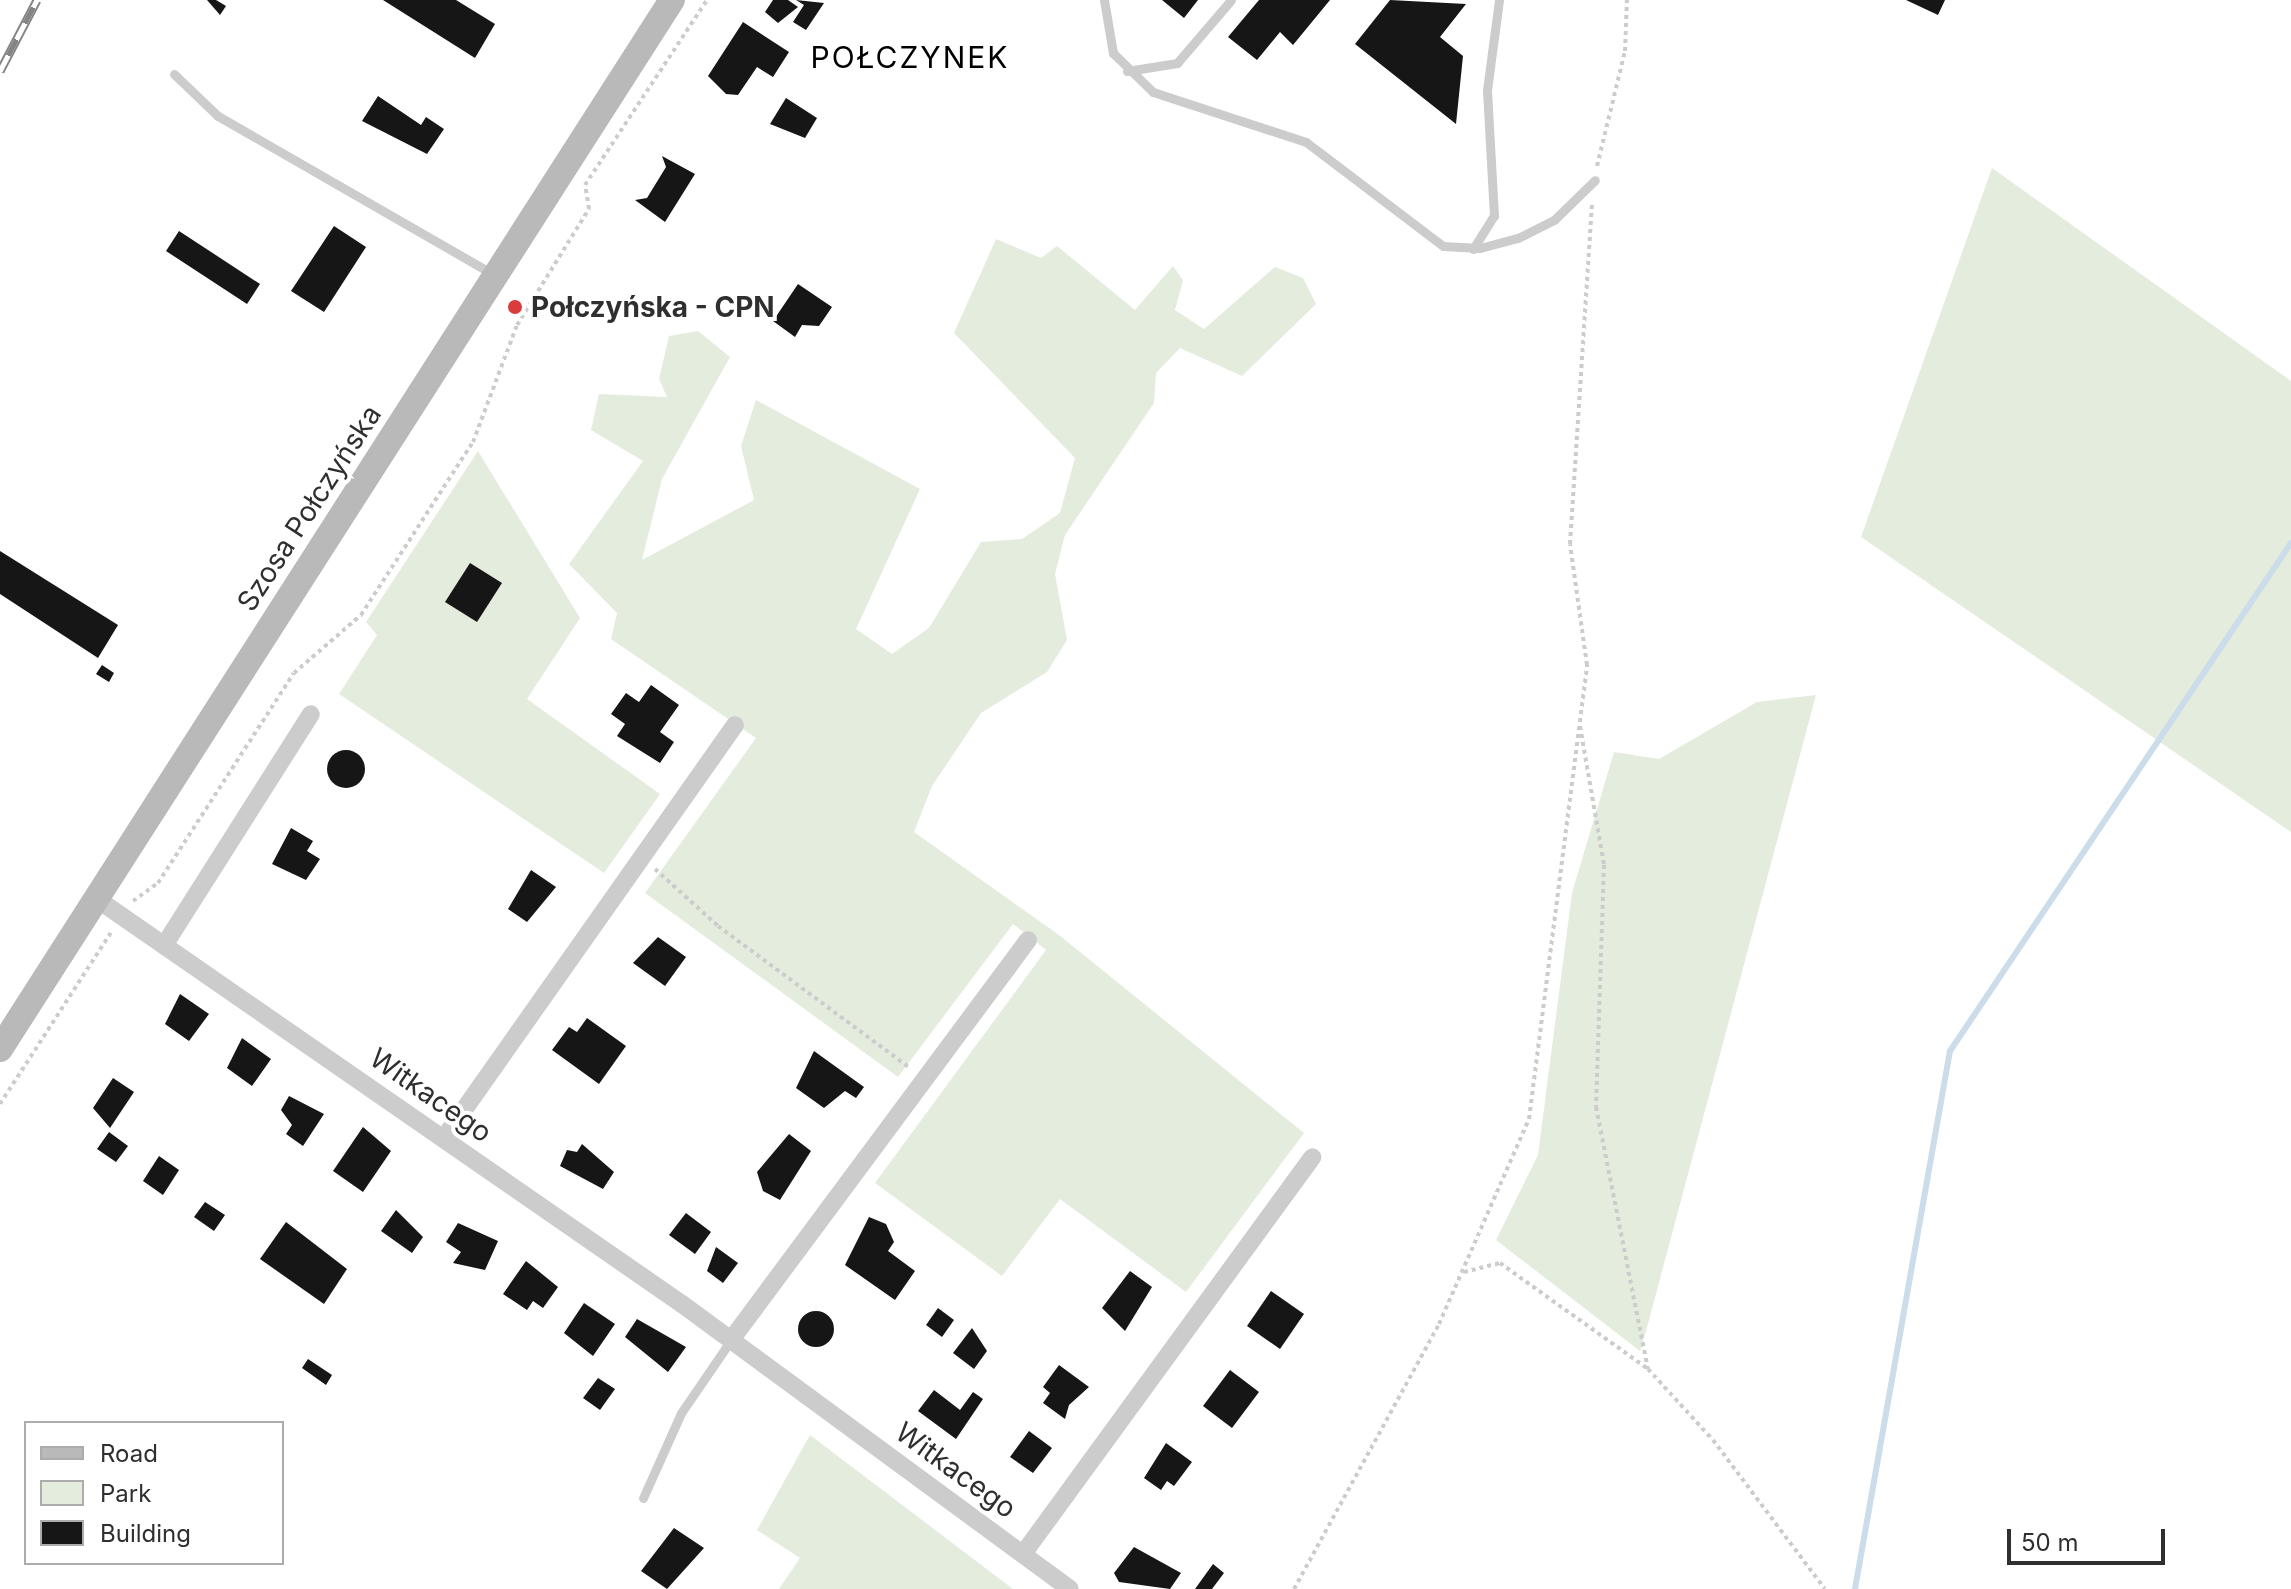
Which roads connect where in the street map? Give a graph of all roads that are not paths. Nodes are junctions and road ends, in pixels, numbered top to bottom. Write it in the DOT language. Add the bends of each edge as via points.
graph roads {
  1 [pos="672,0"];
  2 [pos="1104,0"];
  3 [pos="1231,0"];
  4 [pos="1499,0"];
  5 [pos="1127,71"];
  6 [pos="174,74"];
  7 [pos="1595,180"];
  8 [pos="1473,249"];
  9 [pos="496,276"];
  10 [pos="311,714"];
  11 [pos="735,725"];
  12 [pos="97,899"];
  13 [pos="1028,940"];
  14 [pos="165,944"];
  15 [pos="0,1049"];
  16 [pos="444,1138"];
  17 [pos="1312,1157"];
  18 [pos="731,1340"];
  19 [pos="643,1498"];
  20 [pos="1023,1554"];
  21 [pos="1070,1589"];
  1 -- 9 [label="main road, Szosa Połczyńska"];
  2 -- 5 [label="lane" via="1107,40"];
  3 -- 5 [label="lane" via="1177,63"];
  4 -- 8 [label="lane" via="1487,90 1494,216"];
  5 -- 8 [label="lane" via="1187,105 1288,132 1364,181 1427,237"];
  6 -- 9 [label="lane" via="218,116"];
  7 -- 8 [label="lane" via="1554,220"];
  9 -- 12 [label="main road, Szosa Połczyńska"];
  10 -- 14 [label="street"];
  11 -- 16 [label="street"];
  12 -- 14 [label="street, Witkacego"];
  12 -- 15 [label="main road, Szosa Połczyńska"];
  13 -- 18 [label="street"];
  14 -- 16 [label="street, Witkacego"];
  16 -- 18 [label="street, Witkacego"];
  17 -- 20 [label="street"];
  18 -- 19 [label="lane" via="681,1413"];
  18 -- 20 [label="street, Witkacego"];
  20 -- 21 [label="street, Witkacego"];
}
